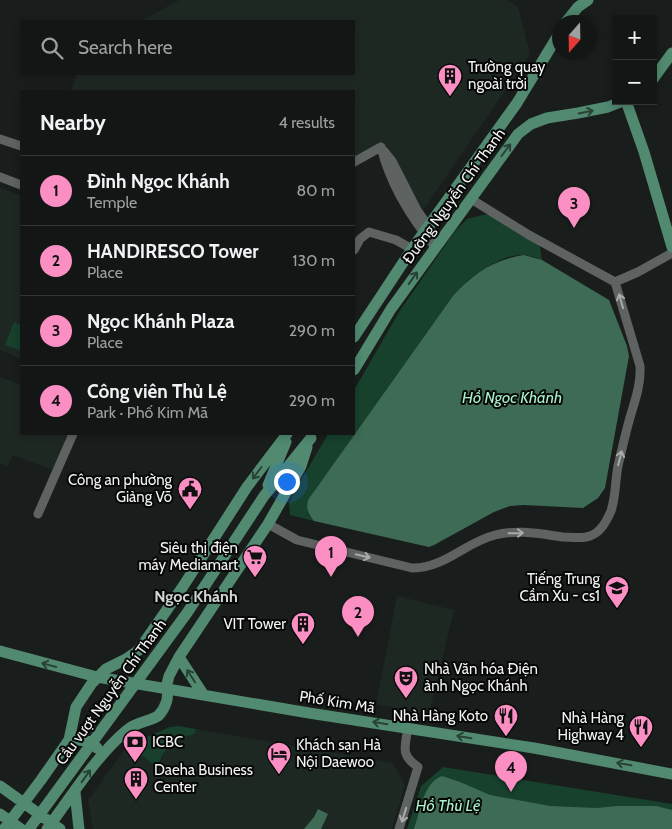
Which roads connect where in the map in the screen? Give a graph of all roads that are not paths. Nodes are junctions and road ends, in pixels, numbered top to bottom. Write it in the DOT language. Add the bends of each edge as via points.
graph roads {
  1 [pos="588,0"];
  2 [pos="574,4"];
  3 [pos="552,46"];
  4 [pos="672,53"];
  5 [pos="657,74"];
  6 [pos="614,105"];
  7 [pos="626,105"];
  8 [pos="503,122"];
  9 [pos="518,134"];
  10 [pos="0,138"];
  11 [pos="20,146"];
  12 [pos="355,161"];
  13 [pos="0,177"];
  14 [pos="20,185"];
  15 [pos="471,199"];
  16 [pos="426,229"];
  17 [pos="437,244"];
  18 [pos="672,247"];
  19 [pos="355,248"];
  20 [pos="412,249"];
  21 [pos="672,252"];
  22 [pos="615,282"];
  23 [pos="355,335"];
  24 [pos="355,368"];
  25 [pos="73,435"];
  26 [pos="287,435"];
  27 [pos="288,435"];
  28 [pos="312,436"];
  29 [pos="264,496"];
  30 [pos="38,514"];
  31 [pos="268,524"];
  32 [pos="156,627"];
  33 [pos="189,642"];
  34 [pos="0,651"];
  35 [pos="179,657"];
  36 [pos="97,677"];
  37 [pos="166,688"];
  38 [pos="203,694"];
  39 [pos="408,728"];
  40 [pos="69,740"];
  41 [pos="100,756"];
  42 [pos="672,774"];
  43 [pos="0,786"];
  44 [pos="75,792"];
  45 [pos="11,794"];
  46 [pos="24,803"];
  47 [pos="0,809"];
  48 [pos="0,814"];
  49 [pos="7,825"];
  50 [pos="53,827"];
  51 [pos="21,829"];
  52 [pos="29,829"];
  53 [pos="79,829"];
  54 [pos="399,829"];
  1 -- 2 [label="main road"];
  3 -- 8 [label="main road, Đường Nguyễn Chí Thanh"];
  4 -- 5 [label="main road"];
  9 -- 6 [label="main road, Đường Nguyễn Chí Thanh, one-way" via="546,118"];
  7 -- 18 [label="main road"];
  8 -- 9 [label="main road"];
  8 -- 16 [label="main road, Đường Nguyễn Chí Thanh"];
  15 -- 9 [label="main road, Đường Nguyễn Chí Thanh, one-way"];
  10 -- 11 [label="street"];
  12 -- 16 [label="street" via="381,147 392,161"];
  13 -- 14 [label="street"];
  15 -- 17 [label="main road, Đường Nguyễn Chí Thanh"];
  15 -- 22 [label="street"];
  16 -- 17 [label="street"];
  16 -- 20 [label="main road, Đường Nguyễn Chí Thanh"];
  24 -- 17 [label="main road, Đường Nguyễn Chí Thanh, one-way" via="391,309"];
  19 -- 20 [label="street" via="369,232"];
  20 -- 23 [label="main road, Đường Nguyễn Chí Thanh"];
  21 -- 22 [label="street"];
  31 -- 22 [label="street, one-way" via="297,540 423,569 482,538 501,533 588,537 600,530 615,500 618,468 641,375"];
  25 -- 30 [label="street"];
  26 -- 32 [label="main road, one-way" via="247,487"];
  27 -- 29 [label="main road, Cầu vượt Nguyễn Chí Thanh"];
  28 -- 29 [label="main road, Cầu vượt Nguyễn Chí Thanh"];
  28 -- 31 [label="main road" via="301,466"];
  29 -- 52 [label="main road, Cầu vượt Nguyễn Chí Thanh" via="187,613"];
  31 -- 33 [label="main road"];
  32 -- 33 [label="main road" via="161,643 178,646"];
  32 -- 36 [label="main road" via="138,650"];
  33 -- 35 [label="main road"];
  36 -- 34 [label="main road, Phố Kim Mã, one-way"];
  35 -- 37 [label="main road"];
  38 -- 35 [label="main road, one-way"];
  36 -- 37 [label="main road, Phố Kim Mã"];
  36 -- 40 [label="main road" via="76,707"];
  37 -- 38 [label="main road, Phố Kim Mã"];
  37 -- 41 [label="main road" via="168,699 158,716 131,726"];
  39 -- 38 [label="main road, Phố Kim Mã, one-way"];
  42 -- 39 [label="main road, Phố Kim Mã, one-way"];
  39 -- 54 [label="street, one-way" via="404,752 418,768"];
  40 -- 41 [label="main road" via="96,745"];
  40 -- 46 [label="main road"];
  44 -- 41 [label="main road, one-way"];
  43 -- 45 [label="main road"];
  44 -- 50 [label="main road"];
  44 -- 53 [label="main road"];
  45 -- 46 [label="main road"];
  45 -- 47 [label="main road"];
  46 -- 49 [label="main road"];
  46 -- 50 [label="main road"];
  48 -- 49 [label="main road"];
  49 -- 51 [label="main road"];
}
